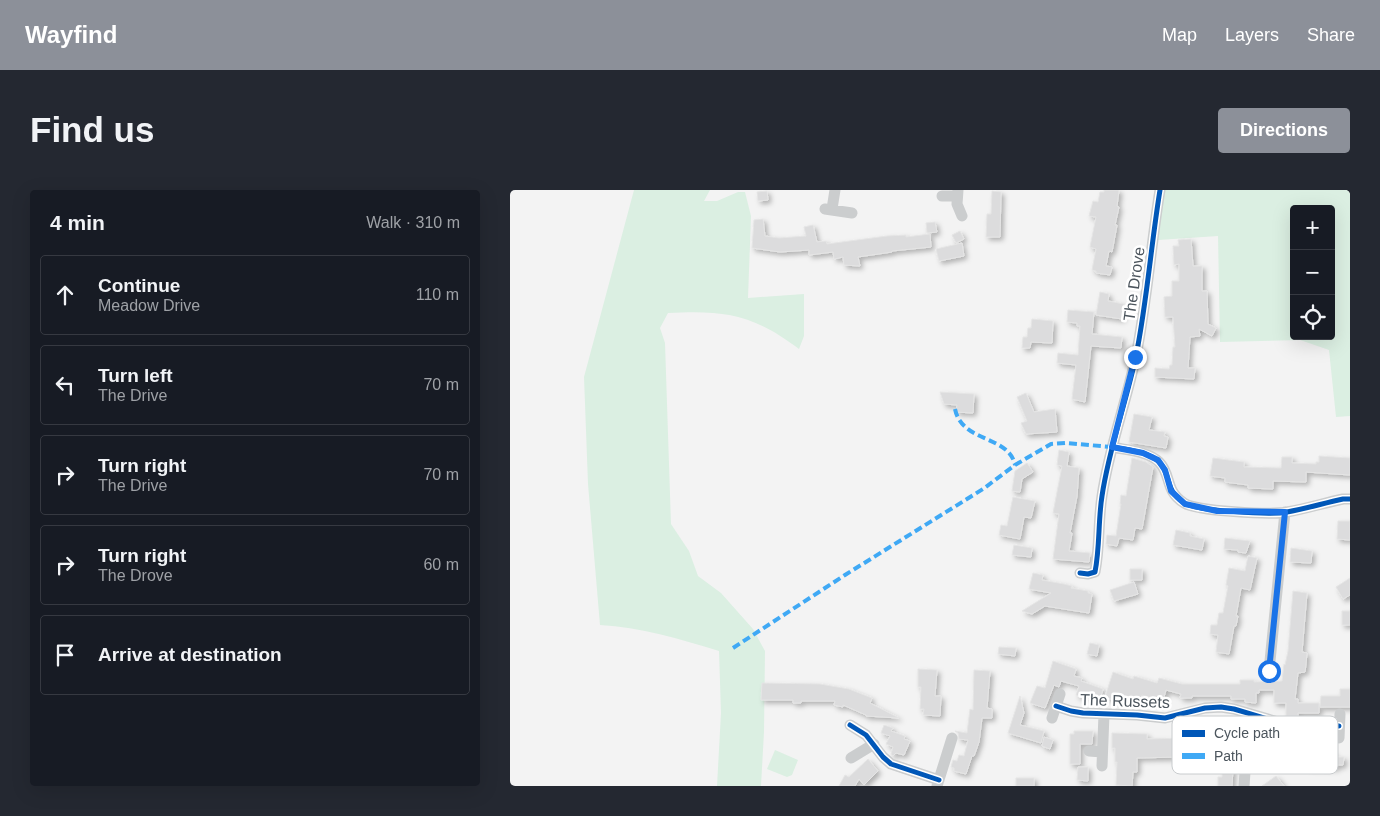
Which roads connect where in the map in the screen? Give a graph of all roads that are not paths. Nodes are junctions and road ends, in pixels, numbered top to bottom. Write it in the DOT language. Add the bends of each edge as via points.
graph roads {
  1 [pos="835,190"];
  2 [pos="1160,190"];
  3 [pos="957,193"];
  4 [pos="942,196"];
  5 [pos="852,212"];
  6 [pos="962,216"];
  7 [pos="1112,447"];
  8 [pos="1350,499"];
  9 [pos="1285,512"];
  10 [pos="1080,573"];
  11 [pos="1269,671"];
  12 [pos="1060,694"];
  13 [pos="1056,706"];
  14 [pos="1104,714"];
  15 [pos="1340,714"];
  16 [pos="1172,716"];
  17 [pos="1173,716"];
  18 [pos="1256,716"];
  19 [pos="1052,718"];
  20 [pos="850,726"];
  21 [pos="1339,726"];
  22 [pos="952,738"];
  23 [pos="1339,738"];
  24 [pos="874,744"];
  25 [pos="1089,751"];
  26 [pos="1102,752"];
  27 [pos="851,758"];
  28 [pos="1102,766"];
  29 [pos="938,783"];
  1 -- 5 [label="street" via="829,209"];
  2 -- 7 [label="street, The Drove" via="1135,357"];
  3 -- 4 [label="street"];
  3 -- 6 [label="street"];
  7 -- 9 [label="street" via="1143,453 1158,460 1165,470 1171,491 1185,504 1217,511"];
  7 -- 10 [label="street, The Drove" via="1102,496 1095,572"];
  8 -- 9 [label="street"];
  9 -- 11 [label="street"];
  12 -- 13 [label="street, The Russets"];
  13 -- 14 [label="street, The Russets"];
  13 -- 19 [label="street, The Russets"];
  14 -- 16 [label="street, The Russets"];
  14 -- 26 [label="street, The Russets"];
  15 -- 21 [label="street"];
  17 -- 18 [label="street, The Russets" via="1221,706"];
  20 -- 24 [label="street"];
  21 -- 23 [label="street"];
  22 -- 29 [label="street"];
  24 -- 27 [label="street"];
  24 -- 29 [label="street" via="891,764"];
  25 -- 26 [label="street"];
  26 -- 28 [label="street, The Russets"];
}
